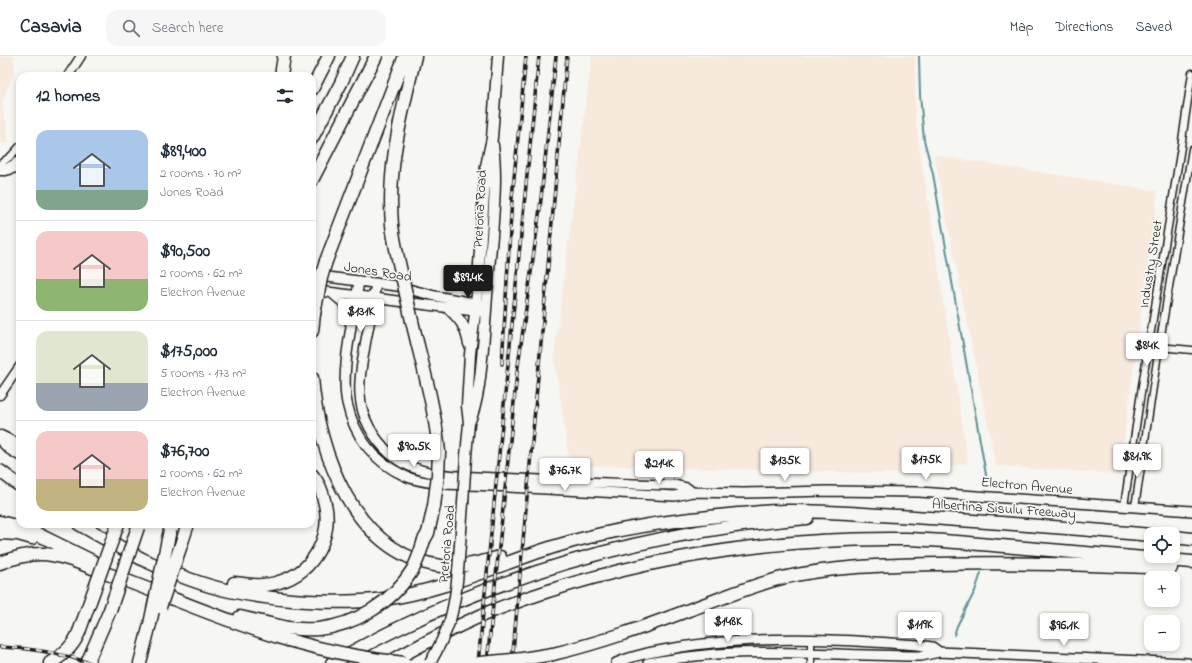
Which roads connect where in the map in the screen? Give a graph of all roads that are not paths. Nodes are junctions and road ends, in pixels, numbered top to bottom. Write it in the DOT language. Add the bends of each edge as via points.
graph roads {
  1 [pos="81,56"];
  2 [pos="284,56"];
  3 [pos="329,56"];
  4 [pos="353,56"];
  5 [pos="376,56"];
  6 [pos="405,56"];
  7 [pos="415,56"];
  8 [pos="498,56"];
  9 [pos="71,72"];
  10 [pos="282,72"];
  11 [pos="1192,73"];
  12 [pos="316,81"];
  13 [pos="1190,101"];
  14 [pos="316,130"];
  15 [pos="1192,149"];
  16 [pos="16,150"];
  17 [pos="16,161"];
  18 [pos="1,163"];
  19 [pos="16,168"];
  20 [pos="0,171"];
  21 [pos="316,172"];
  22 [pos="316,276"];
  23 [pos="359,281"];
  24 [pos="376,283"];
  25 [pos="316,290"];
  26 [pos="331,292"];
  27 [pos="357,296"];
  28 [pos="374,299"];
  29 [pos="398,302"];
  30 [pos="316,303"];
  31 [pos="447,307"];
  32 [pos="481,308"];
  33 [pos="370,320"];
  34 [pos="351,330"];
  35 [pos="1148,346"];
  36 [pos="1159,347"];
  37 [pos="1192,350"];
  38 [pos="470,354"];
  39 [pos="16,372"];
  40 [pos="0,395"];
  41 [pos="316,412"];
  42 [pos="470,423"];
  43 [pos="0,435"];
  44 [pos="1134,436"];
  45 [pos="0,438"];
  46 [pos="1146,438"];
  47 [pos="16,442"];
  48 [pos="16,452"];
  49 [pos="0,471"];
  50 [pos="16,483"];
  51 [pos="316,483"];
  52 [pos="692,492"];
  53 [pos="1124,506"];
  54 [pos="1135,507"];
  55 [pos="1192,511"];
  56 [pos="854,514"];
  57 [pos="0,522"];
  58 [pos="16,526"];
  59 [pos="23,528"];
  60 [pos="87,528"];
  61 [pos="117,528"];
  62 [pos="137,528"];
  63 [pos="171,528"];
  64 [pos="187,528"];
  65 [pos="610,532"];
  66 [pos="0,533"];
  67 [pos="1144,534"];
  68 [pos="1180,538"];
  69 [pos="1192,539"];
  70 [pos="67,549"];
  71 [pos="1192,562"];
  72 [pos="0,563"];
  73 [pos="1192,570"];
  74 [pos="195,580"];
  75 [pos="140,585"];
  76 [pos="153,622"];
  77 [pos="78,634"];
  78 [pos="288,634"];
  79 [pos="811,640"];
  80 [pos="939,652"];
  81 [pos="811,658"];
  82 [pos="50,663"];
  83 [pos="68,663"];
  84 [pos="87,663"];
  85 [pos="140,663"];
  86 [pos="332,663"];
  87 [pos="388,663"];
  88 [pos="404,663"];
  89 [pos="430,663"];
  90 [pos="480,663"];
  91 [pos="616,663"];
  92 [pos="648,663"];
  93 [pos="1188,663"];
  1 -- 9 [label="street"];
  2 -- 10 [label="highway"];
  3 -- 12 [label="highway"];
  4 -- 14 [label="highway"];
  5 -- 21 [label="highway"];
  6 -- 30 [label="highway, bridge" via="326,261"];
  7 -- 78 [label="highway, bridge" via="396,137 391,205 392,227 437,437 439,452 434,506 428,533 418,557 404,582 387,599 366,614 344,624"];
  8 -- 32 [label="main road, Pretoria Road" via="492,138 495,163 494,204"];
  11 -- 13 [label="street, Industry Street"];
  13 -- 35 [label="street, Industry Street"];
  15 -- 36 [label="street, Industry Street"];
  16 -- 18 [label="street"];
  17 -- 20 [label="street"];
  19 -- 20 [label="street"];
  22 -- 23 [label="main road, Jones Road"];
  23 -- 24 [label="main road, Jones Road"];
  23 -- 27 [label="main road, Electron Avenue"];
  24 -- 28 [label="main road, Electron Avenue"];
  24 -- 32 [label="main road, Jones Road"];
  25 -- 26 [label="main road, Jones Road"];
  26 -- 27 [label="main road, Jones Road"];
  26 -- 34 [label="main road" via="346,306"];
  27 -- 28 [label="main road, Jones Road"];
  27 -- 34 [label="main road, Electron Avenue"];
  28 -- 29 [label="main road, Jones Road"];
  28 -- 33 [label="main road, Electron Avenue"];
  29 -- 31 [label="main road, Jones Road"];
  29 -- 33 [label="main road" via="380,308"];
  31 -- 32 [label="main road, Jones Road"];
  31 -- 38 [label="main road" via="463,323"];
  32 -- 38 [label="main road, Pretoria Road"];
  32 -- 42 [label="main road, Pretoria Road" via="476,400"];
  33 -- 52 [label="main road, Electron Avenue" via="360,377 363,412 376,438 402,463 437,473 674,486 687,488"];
  34 -- 52 [label="main road, Electron Avenue" via="345,390 350,414 358,435 369,450 384,464 404,476 428,482 538,489 675,496"];
  35 -- 36 [label="street"];
  35 -- 44 [label="street, Industry Street"];
  36 -- 37 [label="street"];
  36 -- 46 [label="street, Industry Street"];
  38 -- 42 [label="main road, Pretoria Road" via="467,406"];
  39 -- 40 [label="street"];
  41 -- 65 [label="highway" via="326,452 335,475 350,501 368,526 402,554 429,564 465,566 561,540"];
  42 -- 89 [label="main road, Pretoria Road, bridge" via="454,604 442,641"];
  43 -- 47 [label="street"];
  44 -- 46 [label="street"];
  44 -- 53 [label="street, Industry Street"];
  45 -- 48 [label="highway"];
  46 -- 54 [label="street, Industry Street"];
  49 -- 50 [label="highway"];
  51 -- 74 [label="highway" via="322,494 327,522 321,548 310,564 290,578 269,584 249,585"];
  52 -- 53 [label="main road, Electron Avenue" via="919,492"];
  53 -- 54 [label="main road, Electron Avenue"];
  54 -- 55 [label="main road, Electron Avenue"];
  56 -- 65 [label="highway" via="780,511 676,521"];
  56 -- 67 [label="highway, Albertina Sisulu Freeway"];
  56 -- 86 [label="highway" via="715,528 601,552 544,569 445,607"];
  57 -- 58 [label="highway"];
  59 -- 70 [label="highway"];
  60 -- 74 [label="highway" via="143,559"];
  61 -- 77 [label="highway, bridge"];
  62 -- 84 [label="highway, bridge" via="110,610"];
  63 -- 76 [label="highway, bridge"];
  64 -- 76 [label="highway, bridge"];
  65 -- 74 [label="highway" via="552,548 433,588 385,599 339,601 277,598 230,591"];
  66 -- 70 [label="highway" via="18,534"];
  68 -- 69 [label="highway"];
  70 -- 75 [label="highway"];
  71 -- 87 [label="highway" via="908,539 839,540 737,549 643,566 562,588 491,612"];
  72 -- 75 [label="highway" via="26,555 42,554 71,561"];
  73 -- 90 [label="highway, bridge" via="1101,565 957,563 834,568 751,587 588,646 522,659"];
  75 -- 78 [label="highway" via="256,631"];
  76 -- 85 [label="highway" via="150,634 146,637"];
  77 -- 82 [label="highway" via="66,651"];
  77 -- 83 [label="highway"];
  78 -- 88 [label="highway, bridge" via="316,648"];
  79 -- 80 [label="main road" via="926,646"];
  79 -- 81 [label="street"];
  79 -- 91 [label="main road" via="713,642 638,656"];
  80 -- 81 [label="main road" via="921,656"];
  80 -- 93 [label="main road"];
  81 -- 92 [label="main road" via="735,653"];
}
